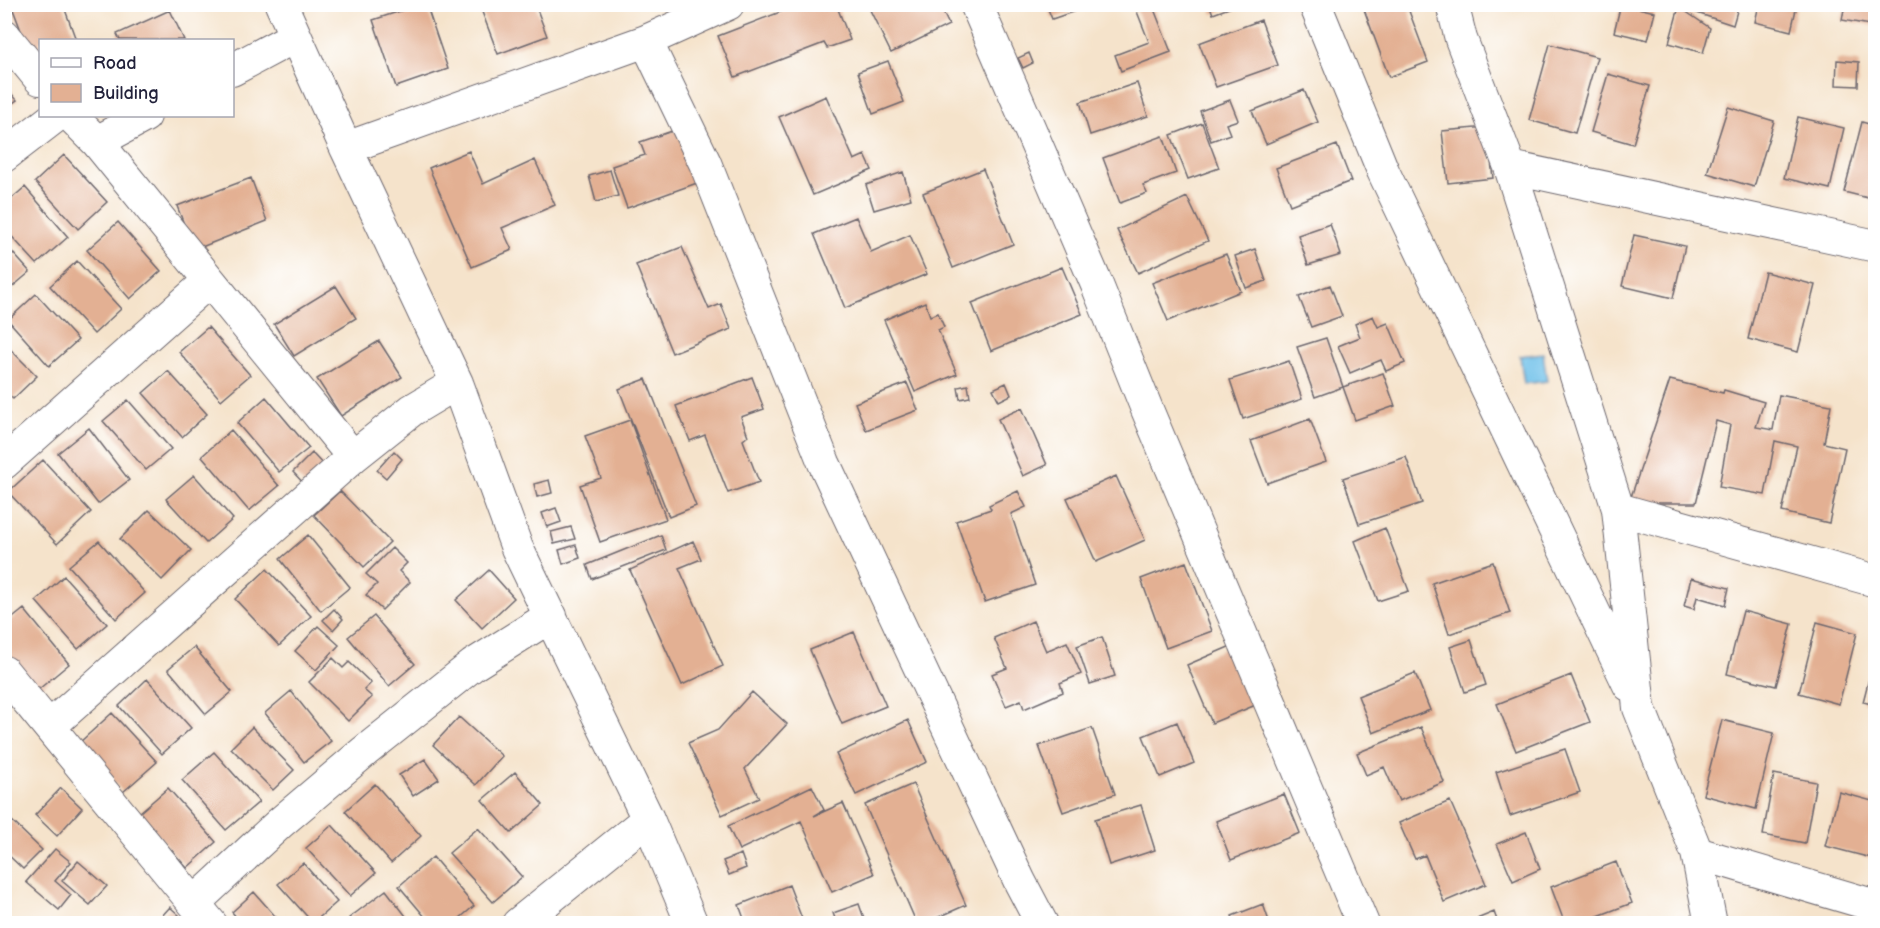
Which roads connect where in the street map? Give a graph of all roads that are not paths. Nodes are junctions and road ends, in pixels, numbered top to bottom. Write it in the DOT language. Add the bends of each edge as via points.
graph roads {
  1 [pos="281,4"];
  2 [pos="728,4"];
  3 [pos="976,4"];
  4 [pos="1316,4"];
  5 [pos="1452,4"];
  6 [pos="4,35"];
  7 [pos="294,37"];
  8 [pos="646,41"];
  9 [pos="234,69"];
  10 [pos="39,78"];
  11 [pos="55,117"];
  12 [pos="72,117"];
  13 [pos="142,117"];
  14 [pos="97,142"];
  15 [pos="346,148"];
  16 [pos="4,156"];
  17 [pos="1510,167"];
  18 [pos="1875,246"];
  19 [pos="209,281"];
  20 [pos="457,383"];
  21 [pos="353,457"];
  22 [pos="4,463"];
  23 [pos="1618,509"];
  24 [pos="1875,580"];
  25 [pos="550,616"];
  26 [pos="4,672"];
  27 [pos="1639,708"];
  28 [pos="50,726"];
  29 [pos="648,819"];
  30 [pos="1697,853"];
  31 [pos="1875,906"];
  32 [pos="202,913"];
  33 [pos="1032,921"];
  34 [pos="518,924"];
  35 [pos="692,924"];
  36 [pos="1364,924"];
  37 [pos="1711,924"];
  1 -- 7 [label="street"];
  2 -- 8 [label="street"];
  3 -- 36 [label="street"];
  4 -- 27 [label="street" via="1383,171"];
  5 -- 17 [label="street" via="1461,39"];
  6 -- 10 [label="street"];
  7 -- 9 [label="street"];
  7 -- 15 [label="street"];
  8 -- 15 [label="street"];
  8 -- 33 [label="street" via="705,164 824,463"];
  11 -- 16 [label="street"];
  12 -- 14 [label="street"];
  13 -- 14 [label="street"];
  14 -- 19 [label="street"];
  15 -- 20 [label="street"];
  17 -- 18 [label="street"];
  17 -- 23 [label="street"];
  19 -- 21 [label="street"];
  19 -- 22 [label="street"];
  20 -- 21 [label="street" via="412,410"];
  20 -- 25 [label="street" via="517,548"];
  21 -- 28 [label="street"];
  23 -- 24 [label="street"];
  23 -- 27 [label="street"];
  25 -- 29 [label="street"];
  25 -- 32 [label="street" via="473,665 365,750 280,823"];
  26 -- 28 [label="street"];
  27 -- 30 [label="street"];
  28 -- 32 [label="street"];
  29 -- 34 [label="street"];
  29 -- 35 [label="street"];
  30 -- 31 [label="street"];
  30 -- 37 [label="street"];
}
